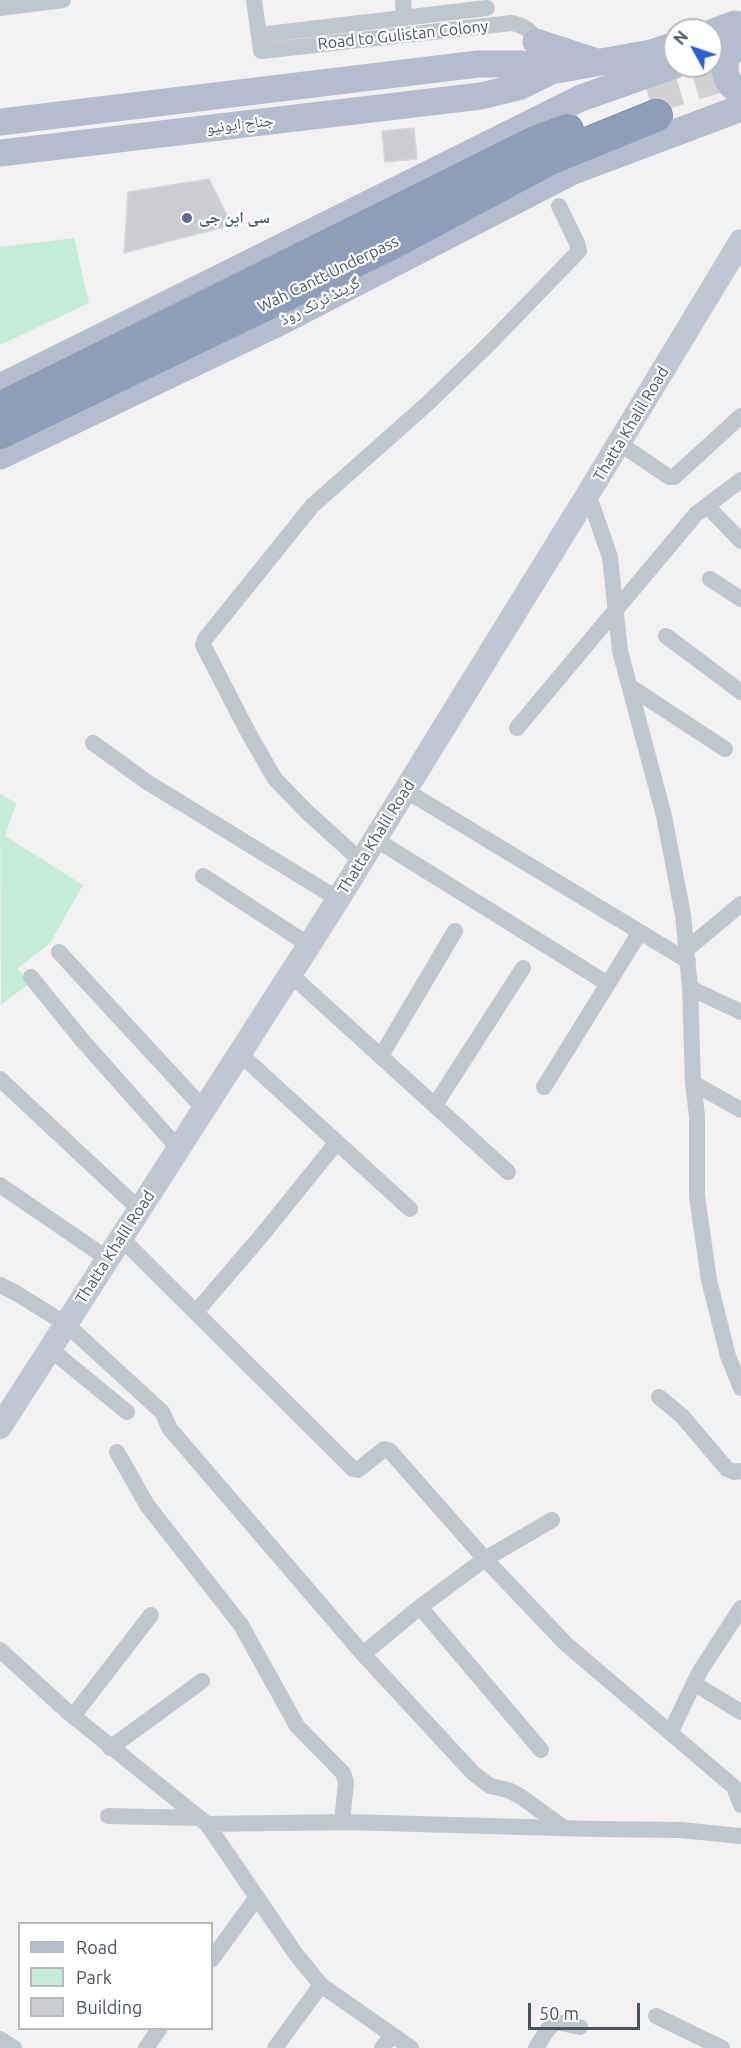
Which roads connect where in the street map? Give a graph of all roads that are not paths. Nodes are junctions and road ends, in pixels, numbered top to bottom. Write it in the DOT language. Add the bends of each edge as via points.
graph roads {
  1 [pos="63,0"];
  2 [pos="254,0"];
  3 [pos="403,0"];
  4 [pos="0,8"];
  5 [pos="487,8"];
  6 [pos="404,18"];
  7 [pos="741,26"];
  8 [pos="723,28"];
  9 [pos="260,43"];
  10 [pos="741,44"];
  11 [pos="663,49"];
  12 [pos="723,49"];
  13 [pos="529,53"];
  14 [pos="595,62"];
  15 [pos="663,69"];
  16 [pos="551,71"];
  17 [pos="741,93"];
  18 [pos="741,108"];
  19 [pos="0,122"];
  20 [pos="0,153"];
  21 [pos="559,206"];
  22 [pos="741,242"];
  23 [pos="0,387"];
  24 [pos="0,408"];
  25 [pos="740,420"];
  26 [pos="0,433"];
  27 [pos="619,443"];
  28 [pos="0,456"];
  29 [pos="741,480"];
  30 [pos="588,494"];
  31 [pos="707,507"];
  32 [pos="741,541"];
  33 [pos="710,579"];
  34 [pos="741,599"];
  35 [pos="616,610"];
  36 [pos="666,636"];
  37 [pos="629,686"];
  38 [pos="741,692"];
  39 [pos="516,728"];
  40 [pos="93,743"];
  41 [pos="725,749"];
  42 [pos="405,790"];
  43 [pos="375,839"];
  44 [pos="361,861"];
  45 [pos="203,876"];
  46 [pos="338,899"];
  47 [pos="741,904"];
  48 [pos="455,931"];
  49 [pos="640,932"];
  50 [pos="309,945"];
  51 [pos="59,952"];
  52 [pos="687,955"];
  53 [pos="523,968"];
  54 [pos="290,974"];
  55 [pos="31,977"];
  56 [pos="608,984"];
  57 [pos="690,988"];
  58 [pos="741,1012"];
  59 [pos="239,1053"];
  60 [pos="381,1056"];
  61 [pos="0,1079"];
  62 [pos="693,1083"];
  63 [pos="544,1088"];
  64 [pos="435,1105"];
  65 [pos="204,1109"];
  66 [pos="741,1110"];
  67 [pos="337,1142"];
  68 [pos="178,1148"];
  69 [pos="508,1172"];
  70 [pos="0,1185"];
  71 [pos="139,1209"];
  72 [pos="410,1209"];
  73 [pos="121,1238"];
  74 [pos="108,1259"];
  75 [pos="0,1285"];
  76 [pos="196,1312"];
  77 [pos="66,1324"];
  78 [pos="50,1349"];
  79 [pos="741,1388"];
  80 [pos="659,1396"];
  81 [pos="127,1412"];
  82 [pos="0,1427"];
  83 [pos="117,1452"];
  84 [pos="741,1471"];
  85 [pos="552,1520"];
  86 [pos="485,1559"];
  87 [pos="420,1607"];
  88 [pos="741,1608"];
  89 [pos="151,1615"];
  90 [pos="0,1650"];
  91 [pos="363,1654"];
  92 [pos="202,1681"];
  93 [pos="695,1684"];
  94 [pos="741,1712"];
  95 [pos="73,1716"];
  96 [pos="670,1733"];
  97 [pos="110,1748"];
  98 [pos="541,1750"];
  99 [pos="741,1805"];
  100 [pos="108,1816"];
  101 [pos="203,1821"];
  102 [pos="342,1822"];
  103 [pos="564,1828"];
  104 [pos="741,1836"];
  105 [pos="257,1897"];
  106 [pos="213,1958"];
  107 [pos="321,1985"];
  108 [pos="656,2016"];
  109 [pos="580,2027"];
  110 [pos="159,2030"];
  111 [pos="0,2039"];
  112 [pos="387,2041"];
  113 [pos="14,2048"];
  114 [pos="146,2048"];
  115 [pos="275,2048"];
  116 [pos="411,2048"];
  117 [pos="536,2048"];
  118 [pos="722,2048"];
  1 -- 4 [label="street"];
  2 -- 9 [label="street"];
  3 -- 6 [label="street"];
  5 -- 6 [label="street"];
  6 -- 9 [label="street"];
  7 -- 8 [label="main road"];
  9 -- 13 [label="street, Road to Gulistan Colony" via="512,23 526,28 534,37"];
  10 -- 12 [label="main road"];
  10 -- 17 [label="main road" via="728,55 725,73 729,83"];
  11 -- 14 [label="main road"];
  13 -- 14 [label="main road"];
  13 -- 16 [label="main road"];
  13 -- 19 [label="main road, جناح ایونیو" via="478,64"];
  14 -- 16 [label="main road"];
  15 -- 23 [label="main road" via="572,102"];
  16 -- 20 [label="main road, جناح ایونیو" via="518,87 481,96"];
  18 -- 28 [label="main road, گرینڈ ٹرنک روڈ" via="573,171 282,321"];
  21 -- 44 [label="street" via="579,251 427,404 312,506 203,645 275,779"];
  22 -- 27 [label="street, Thatta Khalil Road"];
  24 -- 26 [label="highway, Wah Cantt Underpass" via="535,142 653,107 393,243"];
  25 -- 27 [label="street" via="674,477"];
  27 -- 30 [label="street, Thatta Khalil Road"];
  29 -- 31 [label="street"];
  30 -- 35 [label="street" via="610,557"];
  30 -- 42 [label="street, Thatta Khalil Road"];
  31 -- 32 [label="street"];
  31 -- 35 [label="street" via="696,514"];
  33 -- 34 [label="street"];
  35 -- 37 [label="street"];
  35 -- 39 [label="street"];
  36 -- 38 [label="street"];
  37 -- 41 [label="street"];
  37 -- 52 [label="street" via="664,816"];
  40 -- 46 [label="street" via="147,782"];
  42 -- 43 [label="street, Thatta Khalil Road"];
  42 -- 49 [label="street"];
  43 -- 44 [label="street, Thatta Khalil Road"];
  43 -- 56 [label="street"];
  44 -- 46 [label="street, Thatta Khalil Road"];
  45 -- 50 [label="street"];
  46 -- 50 [label="street, Thatta Khalil Road"];
  47 -- 52 [label="street"];
  48 -- 60 [label="street"];
  49 -- 52 [label="street"];
  49 -- 56 [label="street"];
  50 -- 54 [label="street, Thatta Khalil Road"];
  51 -- 65 [label="street"];
  52 -- 57 [label="street"];
  53 -- 64 [label="street"];
  54 -- 59 [label="street, Thatta Khalil Road"];
  54 -- 60 [label="street"];
  55 -- 68 [label="street"];
  56 -- 63 [label="street"];
  57 -- 58 [label="street"];
  57 -- 62 [label="street"];
  59 -- 65 [label="street, Thatta Khalil Road"];
  59 -- 67 [label="street"];
  60 -- 64 [label="street"];
  61 -- 71 [label="street"];
  62 -- 66 [label="street"];
  62 -- 79 [label="street" via="698,1196 709,1280 728,1356"];
  64 -- 69 [label="street"];
  65 -- 68 [label="street, Thatta Khalil Road"];
  67 -- 72 [label="street"];
  67 -- 76 [label="street"];
  68 -- 71 [label="street, Thatta Khalil Road"];
  70 -- 74 [label="street"];
  71 -- 73 [label="street, Thatta Khalil Road"];
  73 -- 74 [label="street, Thatta Khalil Road"];
  73 -- 76 [label="street"];
  74 -- 77 [label="street, Thatta Khalil Road"];
  75 -- 77 [label="street"];
  76 -- 86 [label="street" via="353,1469 358,1470 384,1449 389,1450"];
  77 -- 78 [label="street, Thatta Khalil Road"];
  77 -- 91 [label="street" via="162,1412 170,1429"];
  78 -- 81 [label="street"];
  78 -- 82 [label="street, Thatta Khalil Road"];
  80 -- 84 [label="street" via="727,1469"];
  83 -- 102 [label="street" via="147,1505 241,1625 297,1726 343,1773 346,1782"];
  85 -- 86 [label="street"];
  86 -- 87 [label="street"];
  86 -- 96 [label="street" via="566,1644"];
  87 -- 91 [label="street"];
  87 -- 98 [label="street"];
  88 -- 93 [label="street"];
  89 -- 95 [label="street"];
  90 -- 95 [label="street"];
  91 -- 103 [label="street" via="473,1773 490,1786 520,1796"];
  92 -- 97 [label="street"];
  93 -- 94 [label="street"];
  93 -- 96 [label="street"];
  95 -- 97 [label="street"];
  96 -- 99 [label="street" via="734,1787"];
  97 -- 101 [label="street"];
  100 -- 101 [label="street"];
  101 -- 102 [label="street"];
  101 -- 105 [label="street"];
  102 -- 103 [label="street"];
  103 -- 104 [label="street" via="681,1830"];
  105 -- 106 [label="street"];
  105 -- 107 [label="street"];
  107 -- 112 [label="street"];
  107 -- 115 [label="street"];
  108 -- 118 [label="street"];
  109 -- 117 [label="street" via="556,2022"];
  110 -- 114 [label="street"];
  111 -- 113 [label="street"];
  112 -- 116 [label="street"];
}
